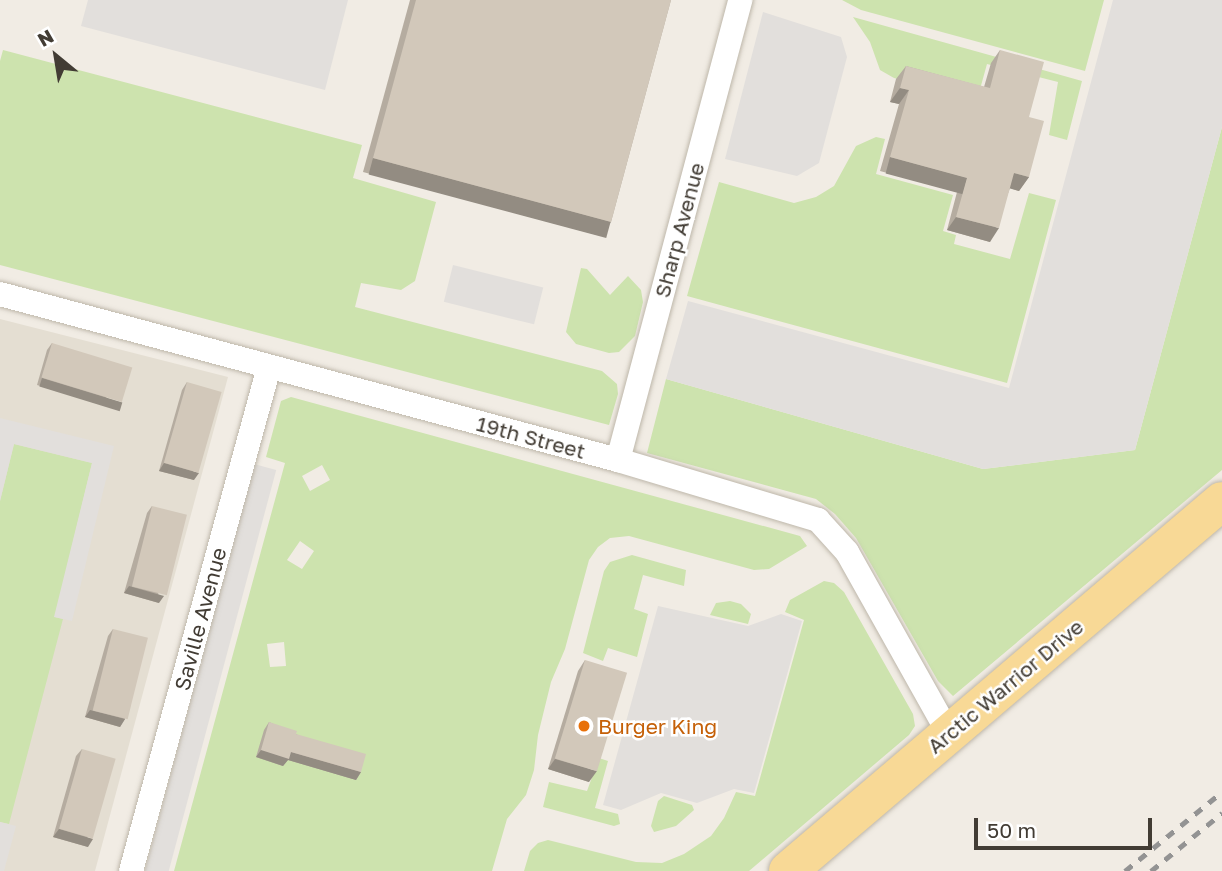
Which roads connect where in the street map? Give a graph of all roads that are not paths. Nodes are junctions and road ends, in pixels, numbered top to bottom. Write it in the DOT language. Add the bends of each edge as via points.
graph roads {
  1 [pos="740,0"];
  2 [pos="0,294"];
  3 [pos="270,367"];
  4 [pos="618,460"];
  5 [pos="1222,501"];
  6 [pos="949,734"];
  7 [pos="131,871"];
  8 [pos="788,871"];
  1 -- 4 [label="street, Sharp Avenue"];
  2 -- 3 [label="street, 19th Street"];
  3 -- 4 [label="street, 19th Street"];
  3 -- 7 [label="street, Saville Avenue"];
  4 -- 6 [label="street, 19th Street" via="818,520 847,552"];
  5 -- 6 [label="main road, Arctic Warrior Drive"];
  6 -- 8 [label="main road, Arctic Warrior Drive"];
}
